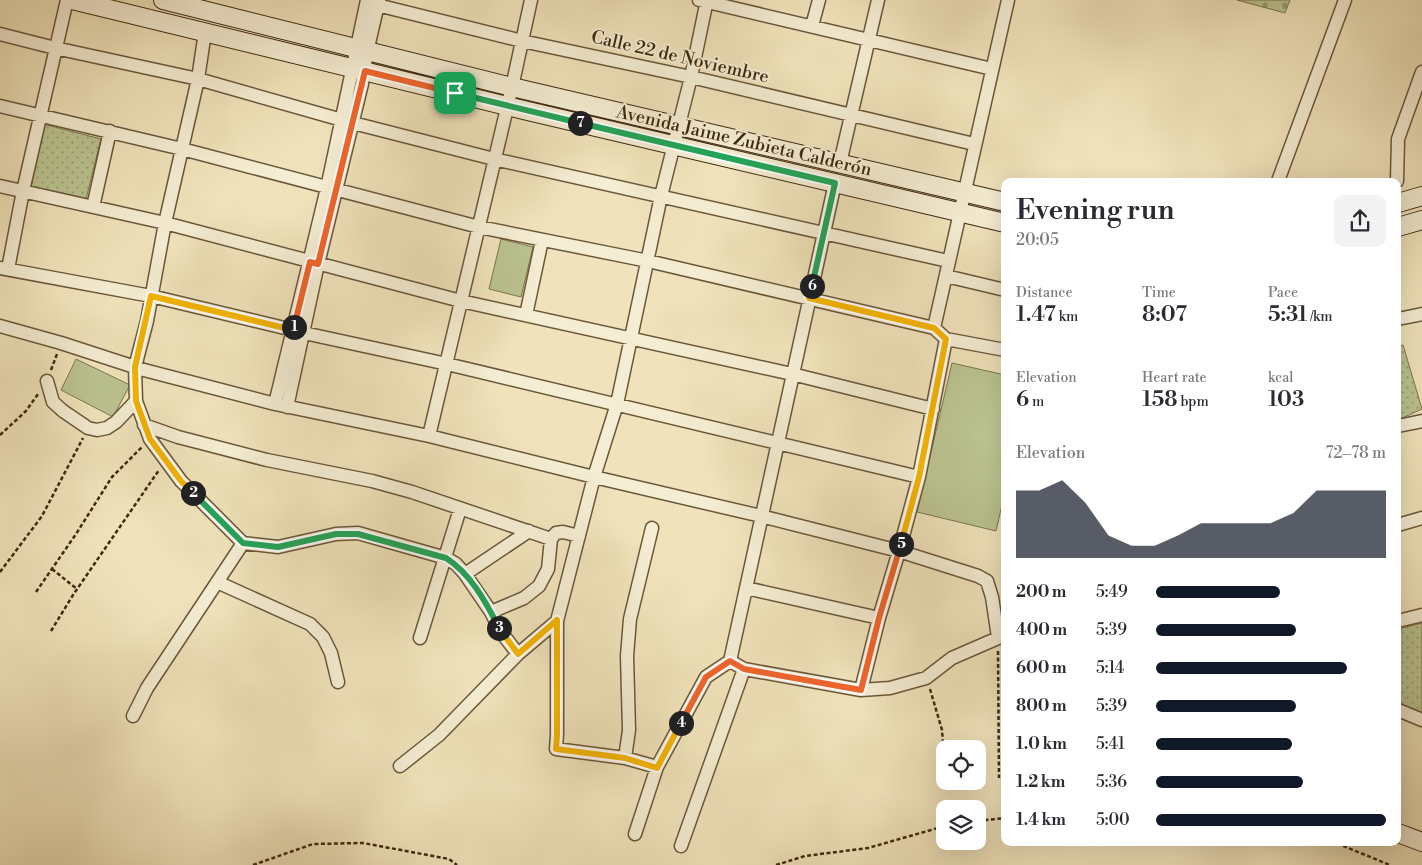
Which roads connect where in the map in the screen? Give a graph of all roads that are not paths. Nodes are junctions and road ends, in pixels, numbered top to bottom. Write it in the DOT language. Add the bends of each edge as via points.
graph roads {
  1 [pos="67,0"];
  2 [pos="72,0"];
  3 [pos="163,0"];
  4 [pos="531,0"];
  5 [pos="819,0"];
  6 [pos="878,0"];
  7 [pos="1345,0"];
  8 [pos="704,1"];
  9 [pos="1004,1"];
  10 [pos="369,2"];
  11 [pos="211,5"];
  12 [pos="812,26"];
  13 [pos="205,32"];
  14 [pos="0,34"];
  15 [pos="522,40"];
  16 [pos="869,40"];
  17 [pos="55,48"];
  18 [pos="362,51"];
  19 [pos="359,69"];
  20 [pos="992,69"];
  21 [pos="1422,72"];
  22 [pos="691,76"];
  23 [pos="198,78"];
  24 [pos="512,87"];
  25 [pos="0,106"];
  26 [pos="508,106"];
  27 [pos="851,114"];
  28 [pos="39,115"];
  29 [pos="348,122"];
  30 [pos="679,126"];
  31 [pos="110,132"];
  32 [pos="974,144"];
  33 [pos="674,145"];
  34 [pos="182,149"];
  35 [pos="494,159"];
  36 [pos="840,163"];
  37 [pos="1279,178"];
  38 [pos="1397,178"];
  39 [pos="835,183"];
  40 [pos="0,186"];
  41 [pos="331,189"];
  42 [pos="22,191"];
  43 [pos="964,192"];
  44 [pos="661,196"];
  45 [pos="1422,196"];
  46 [pos="1001,201"];
  47 [pos="1401,202"];
  48 [pos="93,207"];
  49 [pos="960,213"];
  50 [pos="1422,220"];
  51 [pos="1001,222"];
  52 [pos="165,223"];
  53 [pos="1401,226"];
  54 [pos="479,228"];
  55 [pos="824,234"];
  56 [pos="542,240"];
  57 [pos="648,261"];
  58 [pos="948,261"];
  59 [pos="314,263"];
  60 [pos="4,269"];
  61 [pos="946,276"];
  62 [pos="1001,289"];
  63 [pos="151,296"];
  64 [pos="809,298"];
  65 [pos="461,301"];
  66 [pos="1422,314"];
  67 [pos="526,315"];
  68 [pos="1401,318"];
  69 [pos="0,326"];
  70 [pos="934,328"];
  71 [pos="299,332"];
  72 [pos="632,337"];
  73 [pos="946,339"];
  74 [pos="1001,349"];
  75 [pos="447,364"];
  76 [pos="135,367"];
  77 [pos="792,374"];
  78 [pos="47,381"];
  79 [pos="136,401"];
  80 [pos="617,404"];
  81 [pos="281,405"];
  82 [pos="933,409"];
  83 [pos="1422,421"];
  84 [pos="144,425"];
  85 [pos="1401,425"];
  86 [pos="429,436"];
  87 [pos="778,444"];
  88 [pos="594,477"];
  89 [pos="919,477"];
  90 [pos="460,509"];
  91 [pos="761,516"];
  92 [pos="1422,518"];
  93 [pos="1401,524"];
  94 [pos="652,528"];
  95 [pos="529,531"];
  96 [pos="579,536"];
  97 [pos="551,539"];
  98 [pos="243,543"];
  99 [pos="899,551"];
  100 [pos="446,558"];
  101 [pos="465,574"];
  102 [pos="217,582"];
  103 [pos="746,588"];
  104 [pos="490,612"];
  105 [pos="1422,615"];
  106 [pos="879,618"];
  107 [pos="557,620"];
  108 [pos="1401,620"];
  109 [pos="1001,632"];
  110 [pos="1001,636"];
  111 [pos="420,638"];
  112 [pos="518,654"];
  113 [pos="730,661"];
  114 [pos="744,669"];
  115 [pos="338,682"];
  116 [pos="861,690"];
  117 [pos="1401,711"];
  118 [pos="132,716"];
  119 [pos="1422,720"];
  120 [pos="625,758"];
  121 [pos="400,766"];
  122 [pos="657,768"];
  123 [pos="635,834"];
  124 [pos="1401,834"];
  125 [pos="1422,842"];
  126 [pos="681,846"];
  1 -- 17 [label="street"];
  2 -- 13 [label="street, Avenida Jaime Zubieta Calderón"];
  3 -- 11 [label="street, Avenida Jaime Zubieta Calderón"];
  4 -- 15 [label="street"];
  5 -- 12 [label="street"];
  6 -- 16 [label="street"];
  7 -- 37 [label="street"];
  8 -- 12 [label="street"];
  8 -- 22 [label="street"];
  9 -- 20 [label="street"];
  10 -- 15 [label="street, Calle 22 de Noviembre"];
  10 -- 18 [label="street"];
  11 -- 18 [label="street, Avenida Jaime Zubieta Calderón"];
  12 -- 16 [label="street"];
  13 -- 19 [label="street, Avenida Jaime Zubieta Calderón"];
  13 -- 23 [label="street"];
  14 -- 17 [label="street"];
  15 -- 22 [label="street, Calle 22 de Noviembre"];
  15 -- 24 [label="street"];
  16 -- 20 [label="street"];
  16 -- 27 [label="street"];
  17 -- 23 [label="street"];
  17 -- 28 [label="street"];
  18 -- 19 [label="street"];
  18 -- 24 [label="street, Avenida Jaime Zubieta Calderón"];
  19 -- 26 [label="street, Avenida Jaime Zubieta Calderón"];
  19 -- 29 [label="street"];
  20 -- 32 [label="street"];
  21 -- 38 [label="street" via="1398,139"];
  22 -- 27 [label="street, Calle 22 de Noviembre"];
  22 -- 30 [label="street"];
  23 -- 29 [label="street"];
  23 -- 34 [label="street"];
  24 -- 26 [label="street"];
  24 -- 30 [label="street, Avenida Jaime Zubieta Calderón"];
  25 -- 28 [label="street"];
  26 -- 33 [label="street, Avenida Jaime Zubieta Calderón"];
  26 -- 35 [label="street"];
  27 -- 32 [label="street, Calle 22 de Noviembre"];
  27 -- 36 [label="street"];
  28 -- 31 [label="street"];
  28 -- 42 [label="street"];
  29 -- 35 [label="street"];
  29 -- 41 [label="street"];
  30 -- 33 [label="street"];
  30 -- 36 [label="street, Avenida Jaime Zubieta Calderón"];
  31 -- 34 [label="street"];
  31 -- 48 [label="street"];
  32 -- 43 [label="street"];
  33 -- 39 [label="street, Avenida Jaime Zubieta Calderón"];
  33 -- 44 [label="street"];
  34 -- 41 [label="street"];
  34 -- 52 [label="street"];
  35 -- 44 [label="street"];
  35 -- 54 [label="street"];
  36 -- 43 [label="street, Avenida Jaime Zubieta Calderón"];
  39 -- 49 [label="street, Avenida Jaime Zubieta Calderón"];
  39 -- 55 [label="street"];
  40 -- 42 [label="street"];
  41 -- 54 [label="street"];
  41 -- 59 [label="street"];
  42 -- 48 [label="street"];
  42 -- 60 [label="street"];
  43 -- 46 [label="street, Avenida Jaime Zubieta Calderón"];
  43 -- 49 [label="street"];
  44 -- 55 [label="street"];
  44 -- 57 [label="street"];
  45 -- 47 [label="street"];
  48 -- 52 [label="street"];
  49 -- 51 [label="street, Avenida Jaime Zubieta Calderón"];
  49 -- 58 [label="street"];
  50 -- 53 [label="street"];
  52 -- 59 [label="street"];
  52 -- 63 [label="street"];
  54 -- 56 [label="street"];
  54 -- 65 [label="street"];
  55 -- 58 [label="street"];
  55 -- 64 [label="street"];
  56 -- 57 [label="street"];
  56 -- 67 [label="street"];
  57 -- 64 [label="street"];
  57 -- 72 [label="street"];
  58 -- 61 [label="street"];
  59 -- 65 [label="street"];
  59 -- 71 [label="street"];
  60 -- 63 [label="street"];
  61 -- 62 [label="street"];
  61 -- 70 [label="street"];
  63 -- 71 [label="street"];
  63 -- 76 [label="street"];
  64 -- 70 [label="street"];
  64 -- 77 [label="street"];
  65 -- 67 [label="street"];
  65 -- 75 [label="street"];
  66 -- 68 [label="street"];
  67 -- 72 [label="street"];
  69 -- 76 [label="street"];
  70 -- 73 [label="street"];
  71 -- 75 [label="street"];
  71 -- 81 [label="street"];
  72 -- 77 [label="street"];
  72 -- 80 [label="street"];
  73 -- 74 [label="street"];
  73 -- 82 [label="street"];
  75 -- 80 [label="street"];
  75 -- 86 [label="street"];
  76 -- 79 [label="street"];
  76 -- 81 [label="street"];
  77 -- 82 [label="street"];
  77 -- 87 [label="street"];
  78 -- 79 [label="street" via="53,402 88,428 107,428"];
  79 -- 84 [label="street"];
  80 -- 87 [label="street"];
  80 -- 88 [label="street"];
  81 -- 86 [label="street"];
  82 -- 89 [label="street"];
  83 -- 85 [label="street"];
  84 -- 90 [label="street" via="291,466 372,481"];
  84 -- 98 [label="street" via="150,439 181,481"];
  86 -- 88 [label="street"];
  87 -- 89 [label="street"];
  87 -- 91 [label="street"];
  88 -- 91 [label="street"];
  88 -- 96 [label="street"];
  89 -- 99 [label="street"];
  90 -- 95 [label="street"];
  90 -- 100 [label="street"];
  91 -- 99 [label="street"];
  91 -- 103 [label="street"];
  92 -- 93 [label="street"];
  94 -- 120 [label="street" via="630,620 627,656 629,730"];
  95 -- 97 [label="street"];
  95 -- 101 [label="street"];
  96 -- 97 [label="street" via="563,532 556,533"];
  96 -- 107 [label="street"];
  97 -- 104 [label="street" via="548,569 539,586 524,598"];
  98 -- 100 [label="street" via="278,547 336,534 358,534"];
  98 -- 102 [label="street"];
  99 -- 106 [label="street"];
  99 -- 109 [label="street" via="978,576 987,582"];
  100 -- 101 [label="street"];
  100 -- 111 [label="street"];
  101 -- 104 [label="street"];
  102 -- 115 [label="street" via="310,624 323,637 331,653"];
  102 -- 118 [label="street"];
  103 -- 106 [label="street"];
  103 -- 113 [label="street"];
  104 -- 112 [label="street"];
  105 -- 108 [label="street"];
  106 -- 116 [label="street"];
  107 -- 112 [label="street"];
  107 -- 120 [label="street" via="556,749"];
  110 -- 116 [label="street" via="952,658 926,678 890,688"];
  112 -- 121 [label="street" via="439,735"];
  113 -- 114 [label="street"];
  113 -- 122 [label="street" via="706,677"];
  114 -- 116 [label="street"];
  114 -- 126 [label="street"];
  117 -- 119 [label="street"];
  120 -- 122 [label="street"];
  122 -- 123 [label="street"];
  124 -- 125 [label="street"];
}
